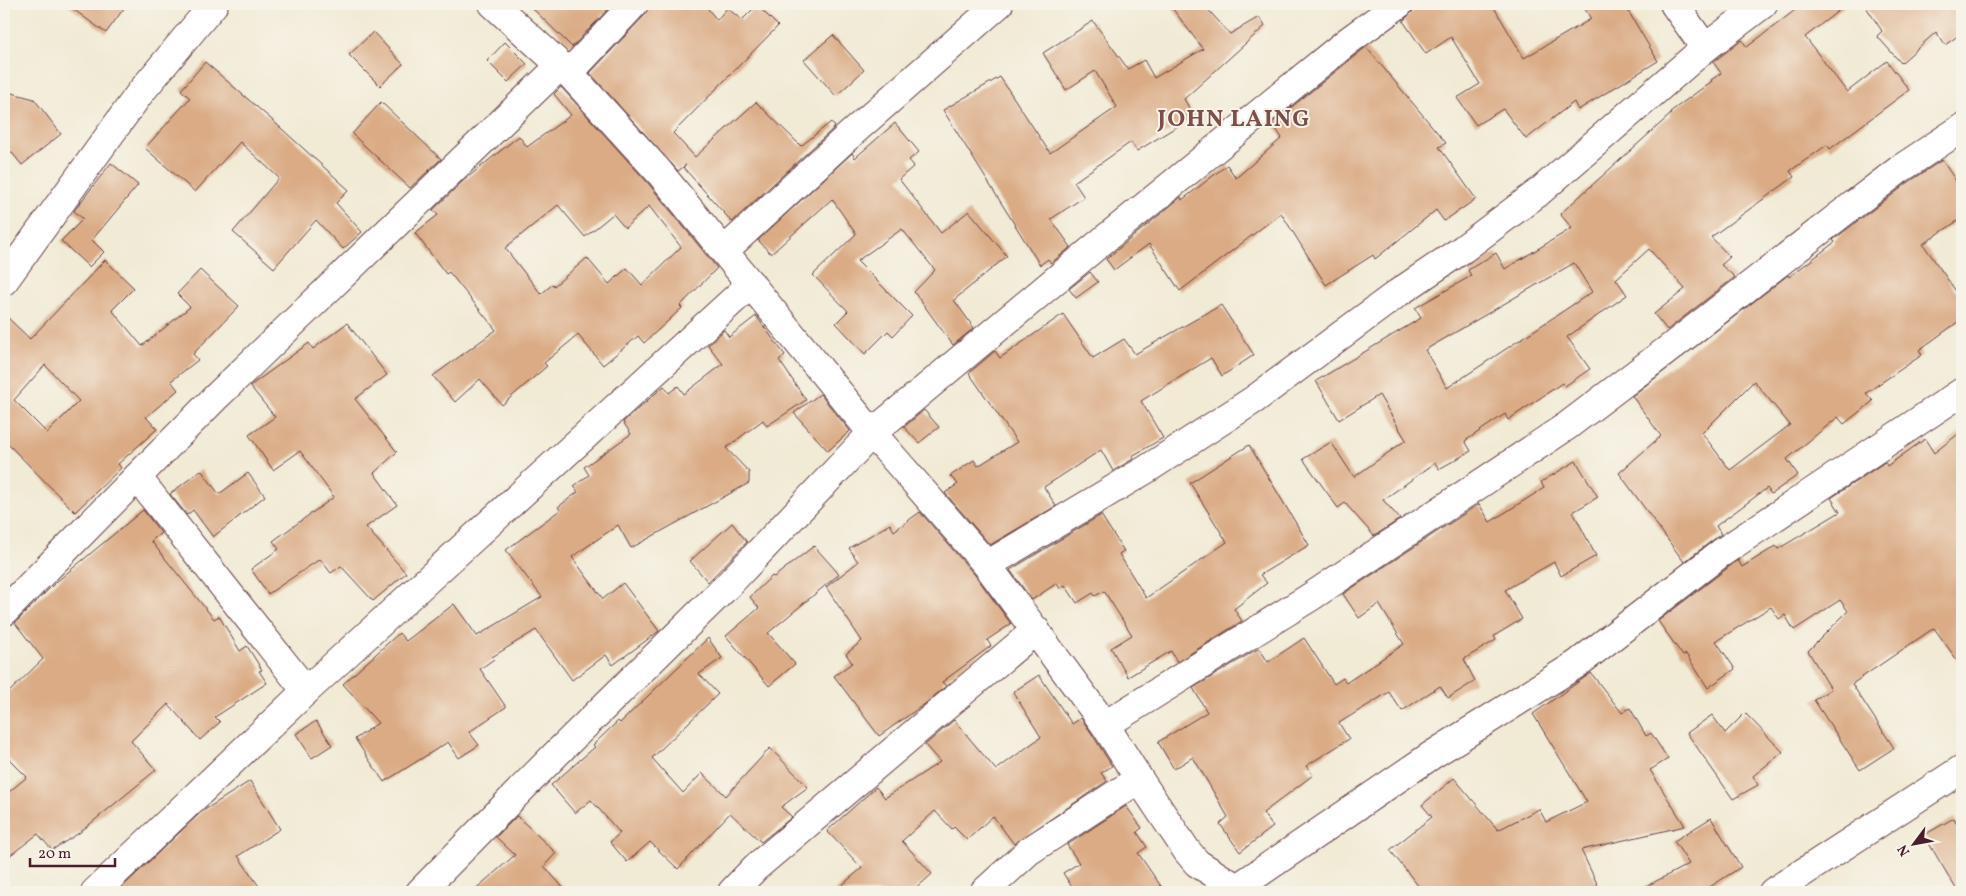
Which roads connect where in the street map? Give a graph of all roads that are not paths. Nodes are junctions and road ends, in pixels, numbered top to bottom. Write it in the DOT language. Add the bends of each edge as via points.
graph roads {
  1 [pos="214,4"];
  2 [pos="493,4"];
  3 [pos="634,4"];
  4 [pos="1000,4"];
  5 [pos="1400,4"];
  6 [pos="1674,4"];
  7 [pos="1763,4"];
  8 [pos="1705,48"];
  9 [pos="565,69"];
  10 [pos="1962,128"];
  11 [pos="724,251"];
  12 [pos="4,281"];
  13 [pos="751,284"];
  14 [pos="1962,392"];
  15 [pos="872,434"];
  16 [pos="137,477"];
  17 [pos="987,565"];
  18 [pos="4,612"];
  19 [pos="1036,630"];
  20 [pos="306,692"];
  21 [pos="1105,725"];
  22 [pos="1962,769"];
  23 [pos="1139,779"];
  24 [pos="1239,890"];
  25 [pos="95,892"];
  26 [pos="420,892"];
  27 [pos="732,892"];
  28 [pos="984,892"];
  29 [pos="1773,892"];
  1 -- 12 [label="street" via="140,93"];
  2 -- 9 [label="street"];
  3 -- 9 [label="street"];
  4 -- 11 [label="street" via="844,140"];
  5 -- 15 [label="street" via="1340,47"];
  6 -- 8 [label="street"];
  7 -- 8 [label="street"];
  8 -- 17 [label="street" via="1539,192 1463,249 1285,377 1147,469"];
  9 -- 11 [label="street" via="660,173"];
  9 -- 16 [label="street" via="215,398"];
  10 -- 21 [label="street" via="1847,209 1567,426 1312,596"];
  11 -- 13 [label="street"];
  13 -- 15 [label="street"];
  13 -- 20 [label="street"];
  14 -- 24 [label="street" via="1721,553 1577,664 1432,755"];
  15 -- 17 [label="street"];
  15 -- 26 [label="street" via="726,587"];
  16 -- 18 [label="street"];
  16 -- 20 [label="street"];
  17 -- 19 [label="street"];
  19 -- 21 [label="street"];
  19 -- 27 [label="street" via="755,868"];
  20 -- 25 [label="street"];
  21 -- 23 [label="street"];
  22 -- 29 [label="street"];
  23 -- 24 [label="street" via="1197,863"];
  23 -- 28 [label="street" via="1029,851"];
}
